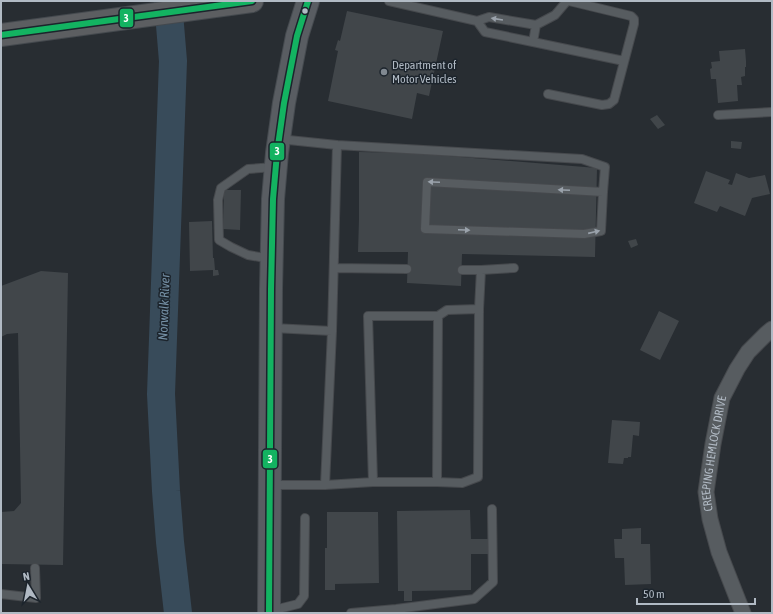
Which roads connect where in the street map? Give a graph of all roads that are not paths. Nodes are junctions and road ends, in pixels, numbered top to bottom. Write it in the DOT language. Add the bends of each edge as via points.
graph roads {
  1 [pos="252,1"];
  2 [pos="308,1"];
  3 [pos="389,1"];
  4 [pos="568,1"];
  5 [pos="477,21"];
  6 [pos="536,25"];
  7 [pos="1,35"];
  8 [pos="533,42"];
  9 [pos="624,61"];
  10 [pos="548,94"];
  11 [pos="772,112"];
  12 [pos="718,115"];
  13 [pos="278,139"];
  14 [pos="337,145"];
  15 [pos="276,167"];
  16 [pos="603,192"];
  17 [pos="272,259"];
  18 [pos="334,268"];
  19 [pos="514,268"];
  20 [pos="407,269"];
  21 [pos="462,270"];
  22 [pos="481,270"];
  23 [pos="480,309"];
  24 [pos="438,316"];
  25 [pos="271,328"];
  26 [pos="772,329"];
  27 [pos="332,331"];
  28 [pos="373,482"];
  29 [pos="437,482"];
  30 [pos="325,484"];
  31 [pos="270,485"];
  32 [pos="492,509"];
  33 [pos="305,518"];
  34 [pos="35,568"];
  35 [pos="1,594"];
  36 [pos="270,612"];
  37 [pos="351,613"];
  38 [pos="743,613"];
  1 -- 7 [label="highway"];
  2 -- 13 [label="main road" via="297,36"];
  3 -- 5 [label="lane"];
  4 -- 6 [label="lane" via="555,15"];
  4 -- 9 [label="lane" via="631,16 634,19"];
  6 -- 5 [label="lane, one-way" via="489,17"];
  5 -- 8 [label="lane" via="485,32"];
  6 -- 8 [label="lane"];
  8 -- 9 [label="lane"];
  9 -- 10 [label="lane" via="614,100 609,104 602,105"];
  11 -- 12 [label="lane"];
  13 -- 14 [label="lane"];
  13 -- 15 [label="main road"];
  14 -- 16 [label="lane" via="582,159 605,167"];
  14 -- 18 [label="lane"];
  15 -- 17 [label="main road"];
  15 -- 17 [label="lane" via="248,169 221,188 218,200 219,240 248,255"];
  16 -- 16 [label="lane, one-way" via="427,182 426,229 584,234 601,231"];
  17 -- 25 [label="main road"];
  18 -- 20 [label="lane"];
  18 -- 27 [label="lane"];
  19 -- 22 [label="lane"];
  21 -- 22 [label="lane"];
  22 -- 23 [label="lane"];
  23 -- 24 [label="lane" via="447,310"];
  23 -- 29 [label="lane" via="478,477 462,483"];
  24 -- 28 [label="lane" via="368,316"];
  24 -- 29 [label="lane"];
  25 -- 27 [label="lane"];
  25 -- 31 [label="main road"];
  26 -- 38 [label="street, CREEPING HEMLOCK DRIVE" via="748,352 722,398 706,492 718,552"];
  27 -- 30 [label="lane"];
  28 -- 29 [label="lane"];
  28 -- 30 [label="lane"];
  30 -- 31 [label="lane"];
  31 -- 36 [label="main road"];
  32 -- 37 [label="lane" via="493,582 474,599"];
  33 -- 36 [label="lane" via="304,596 298,604"];
  34 -- 35 [label="lane" via="36,598"];
}
